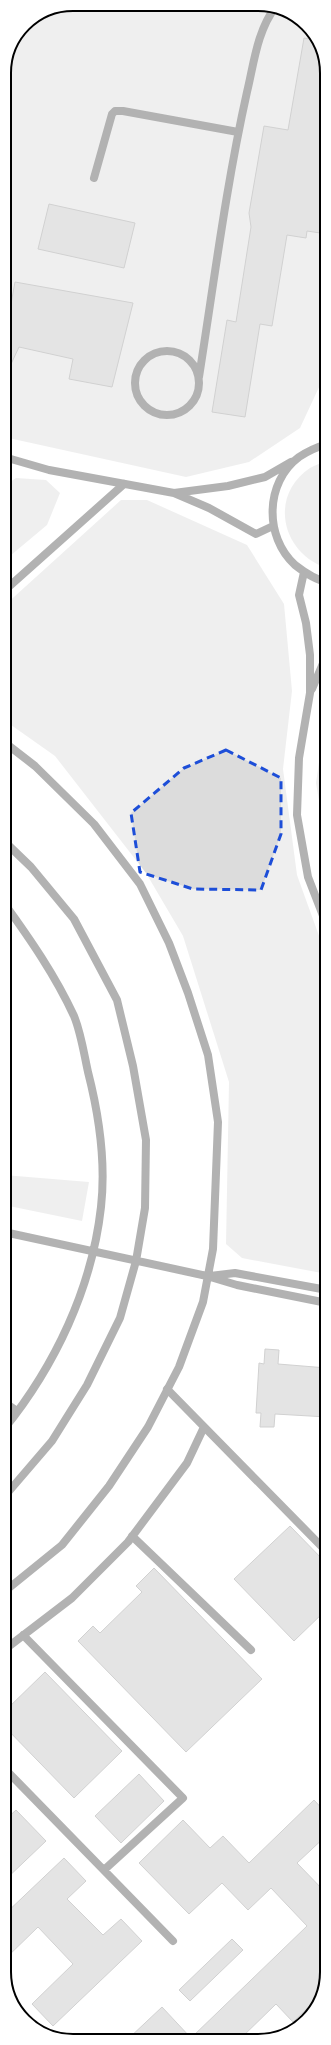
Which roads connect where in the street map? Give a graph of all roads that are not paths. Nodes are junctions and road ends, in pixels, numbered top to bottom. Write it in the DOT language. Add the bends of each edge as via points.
graph roads {
  1 [pos="271,13"];
  2 [pos="238,132"];
  3 [pos="94,178"];
  4 [pos="199,377"];
  5 [pos="320,446"];
  6 [pos="298,458"];
  7 [pos="11,459"];
  8 [pos="124,484"];
  9 [pos="174,493"];
  10 [pos="273,526"];
  11 [pos="304,572"];
  12 [pos="320,579"];
  13 [pos="11,585"];
  14 [pos="320,670"];
  15 [pos="310,693"];
  16 [pos="11,747"];
  17 [pos="11,848"];
  18 [pos="320,908"];
  19 [pos="11,912"];
  20 [pos="11,1234"];
  21 [pos="94,1252"];
  22 [pos="136,1261"];
  23 [pos="208,1276"];
  24 [pos="320,1289"];
  25 [pos="320,1302"];
  26 [pos="167,1390"];
  27 [pos="11,1406"];
  28 [pos="18,1411"];
  29 [pos="11,1420"];
  30 [pos="204,1427"];
  31 [pos="11,1489"];
  32 [pos="132,1536"];
  33 [pos="320,1545"];
  34 [pos="11,1586"];
  35 [pos="23,1635"];
  36 [pos="11,1644"];
  37 [pos="251,1650"];
  38 [pos="11,1775"];
  39 [pos="104,1870"];
  40 [pos="173,1941"];
  1 -- 2 [label="street" via="260,36"];
  2 -- 3 [label="street" via="115,111"];
  2 -- 4 [label="street"];
  4 -- 4 [label="street" via="199,388 190,406 171,415 150,410 136,392 137,371 143,361 152,354 162,351 182,354 196,368"];
  5 -- 6 [label="street"];
  6 -- 9 [label="street" via="265,477 228,486"];
  6 -- 10 [label="street" via="285,472 276,489 272,508"];
  7 -- 8 [label="street" via="49,470"];
  8 -- 9 [label="street"];
  8 -- 13 [label="street"];
  9 -- 10 [label="street" via="209,508 256,534"];
  10 -- 11 [label="street" via="279,544 290,560"];
  11 -- 12 [label="street"];
  11 -- 15 [label="street" via="299,595 310,655"];
  14 -- 15 [label="street"];
  15 -- 18 [label="street" via="299,758 297,815 308,877"];
  16 -- 23 [label="street" via="35,766 94,824 140,884 170,943 208,1055 218,1122 216,1206"];
  17 -- 22 [label="street" via="31,867 74,919 117,1000 133,1066 146,1140 145,1208"];
  19 -- 21 [label="street" via="58,985 74,1018 93,1089 102,1153 101,1206"];
  20 -- 21 [label="street"];
  21 -- 22 [label="street"];
  21 -- 28 [label="street" via="75,1310 45,1370"];
  22 -- 23 [label="street"];
  22 -- 31 [label="street" via="120,1318 87,1385 52,1441"];
  23 -- 24 [label="street" via="235,1273"];
  23 -- 25 [label="street" via="237,1285"];
  23 -- 26 [label="street" via="203,1302 179,1367"];
  26 -- 30 [label="street"];
  26 -- 34 [label="street" via="148,1427 104,1492 62,1545"];
  27 -- 28 [label="street"];
  28 -- 29 [label="street"];
  30 -- 32 [label="street" via="187,1463"];
  30 -- 33 [label="street"];
  32 -- 35 [label="street" via="72,1598"];
  32 -- 37 [label="street"];
  35 -- 36 [label="street"];
  35 -- 39 [label="street" via="183,1798"];
  38 -- 39 [label="street"];
  39 -- 40 [label="street"];
}
